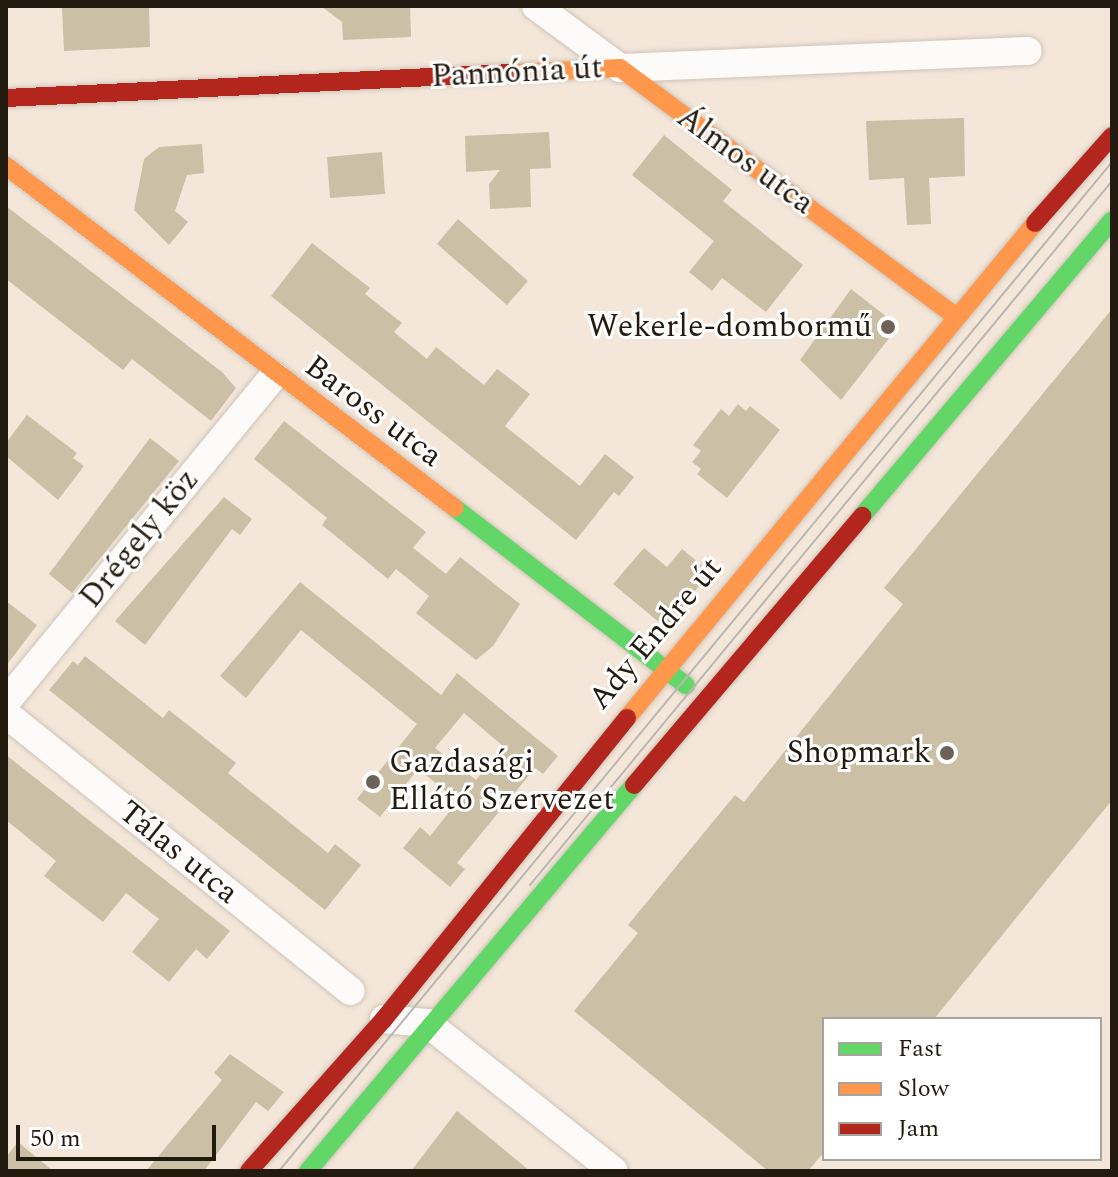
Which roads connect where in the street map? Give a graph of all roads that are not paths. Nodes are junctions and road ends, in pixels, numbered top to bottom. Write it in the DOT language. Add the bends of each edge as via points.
graph roads {
  1 [pos="536,6"];
  2 [pos="1028,51"];
  3 [pos="620,68"];
  4 [pos="6,98"];
  5 [pos="1112,136"];
  6 [pos="6,166"];
  7 [pos="1112,220"];
  8 [pos="954,315"];
  9 [pos="274,376"];
  10 [pos="667,670"];
  11 [pos="6,702"];
  12 [pos="708,702"];
  13 [pos="6,714"];
  14 [pos="415,979"];
  15 [pos="350,991"];
  16 [pos="384,1019"];
  17 [pos="427,1023"];
  18 [pos="249,1171"];
  19 [pos="308,1171"];
  20 [pos="614,1171"];
  1 -- 3 [label="street, Álmos utca"];
  2 -- 3 [label="street, Pannónia út"];
  3 -- 4 [label="street, Pannónia út"];
  3 -- 8 [label="street, Álmos utca"];
  5 -- 8 [label="street, Ady Endre út"];
  6 -- 9 [label="street, Baross utca"];
  7 -- 12 [label="street"];
  8 -- 10 [label="street, Ady Endre út"];
  9 -- 10 [label="street, Baross utca"];
  9 -- 11 [label="street, Drégely köz"];
  10 -- 12 [label="street, Baross utca"];
  10 -- 14 [label="street, Ady Endre út"];
  12 -- 17 [label="street"];
  13 -- 15 [label="street, Tálas utca"];
  14 -- 16 [label="street, Ady Endre út"];
  14 -- 17 [label="street"];
  16 -- 17 [label="street"];
  16 -- 18 [label="street, Ady Endre út"];
  17 -- 19 [label="street"];
  17 -- 20 [label="street"];
}
